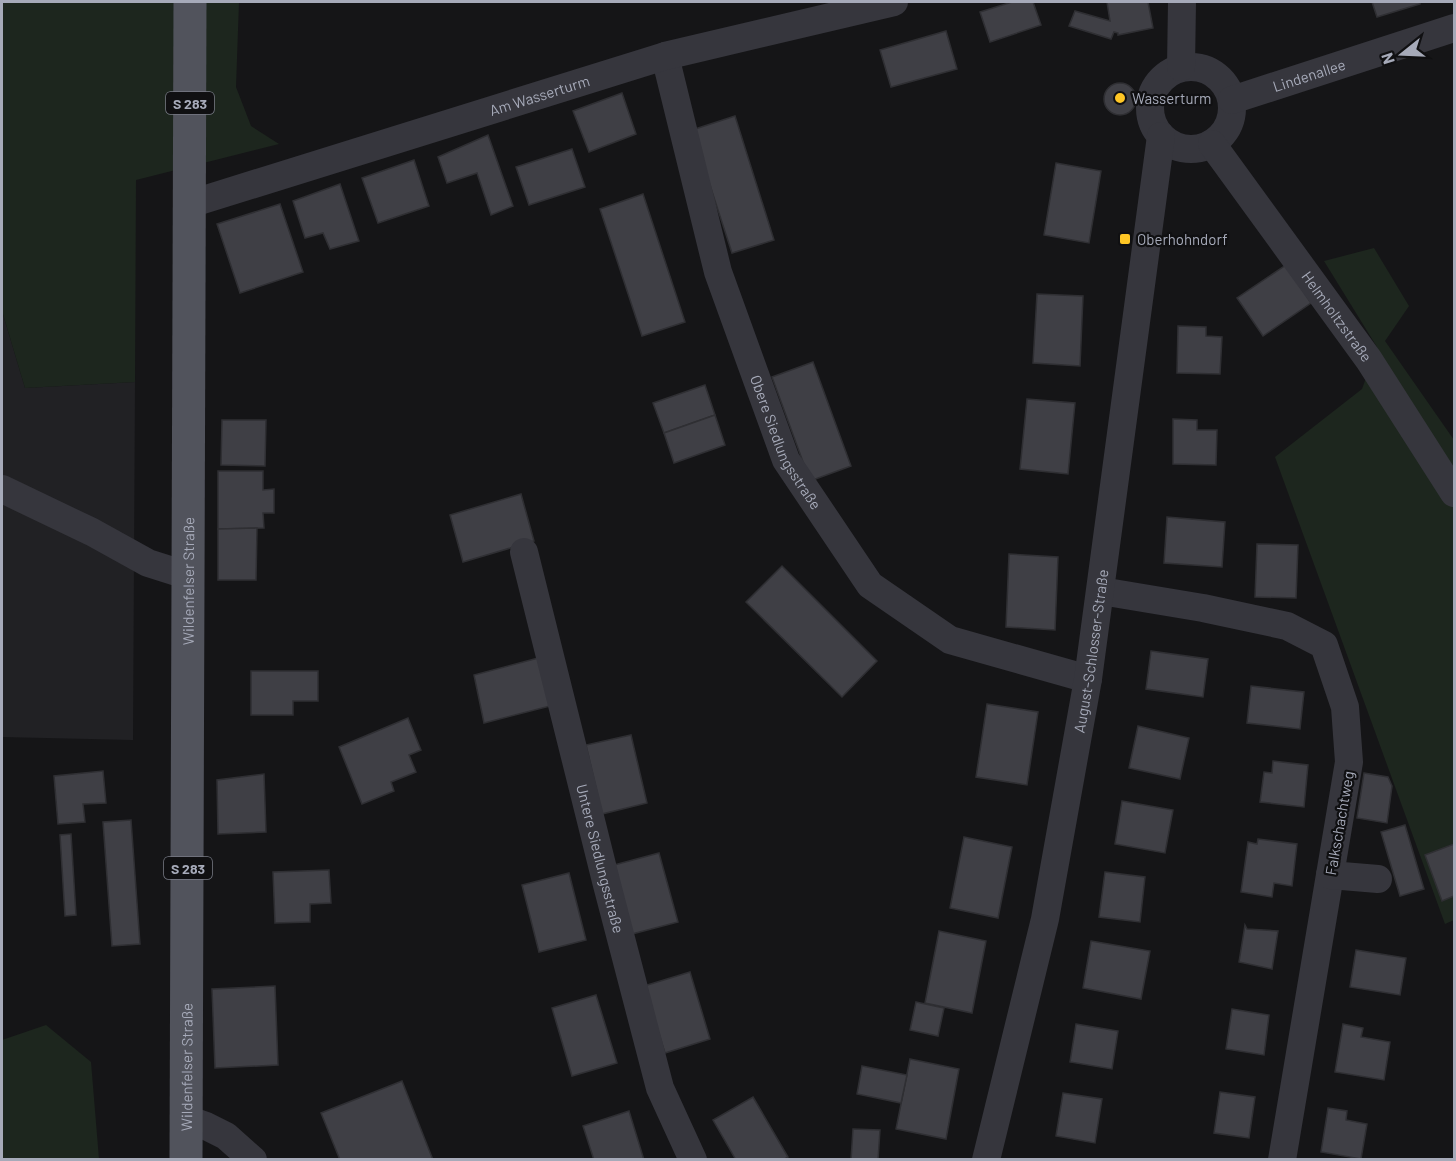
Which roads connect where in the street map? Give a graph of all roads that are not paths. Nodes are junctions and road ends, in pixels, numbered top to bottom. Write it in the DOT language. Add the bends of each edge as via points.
graph roads {
  1 [pos="190,2"];
  2 [pos="894,2"];
  3 [pos="1182,2"];
  4 [pos="1455,28"];
  5 [pos="665,56"];
  6 [pos="1181,68"];
  7 [pos="1232,100"];
  8 [pos="1161,136"];
  9 [pos="1212,144"];
  10 [pos="190,204"];
  11 [pos="2,489"];
  12 [pos="1455,493"];
  13 [pos="524,552"];
  14 [pos="189,576"];
  15 [pos="1101,591"];
  16 [pos="1088,679"];
  17 [pos="1330,875"];
  18 [pos="1378,879"];
  19 [pos="186,1119"];
  20 [pos="186,1160"];
  21 [pos="253,1160"];
  22 [pos="693,1160"];
  23 [pos="986,1160"];
  24 [pos="1282,1160"];
  1 -- 10 [label="main road, Wildenfelser Straße / S 283"];
  2 -- 5 [label="street, Am Wasserturm"];
  3 -- 6 [label="street"];
  4 -- 7 [label="street, Lindenallee"];
  5 -- 10 [label="street, Am Wasserturm"];
  5 -- 16 [label="street, Obere Siedlungsstraße" via="718,272 786,460 870,585 950,640"];
  6 -- 7 [label="street" via="1195,66 1208,70 1228,87"];
  6 -- 8 [label="street" via="1168,73 1151,96 1151,117"];
  7 -- 9 [label="street" via="1229,126"];
  8 -- 9 [label="street" via="1185,149"];
  8 -- 15 [label="street, August-Schlosser-Straße"];
  9 -- 12 [label="street, Helmholtzstraße" via="1369,360"];
  10 -- 14 [label="main road, Wildenfelser Straße / S 283"];
  11 -- 14 [label="street" via="148,562"];
  13 -- 22 [label="street, Untere Siedlungsstraße" via="660,1088"];
  14 -- 19 [label="main road, Wildenfelser Straße / S 283"];
  15 -- 16 [label="street, August-Schlosser-Straße"];
  15 -- 17 [label="street, Falkschachtweg" via="1287,626 1324,645 1345,707 1349,762"];
  16 -- 23 [label="street, August-Schlosser-Straße" via="1045,919"];
  17 -- 18 [label="street"];
  17 -- 24 [label="street, Falkschachtweg"];
  19 -- 20 [label="main road, Wildenfelser Straße / S 283"];
  19 -- 21 [label="street" via="226,1136"];
}
